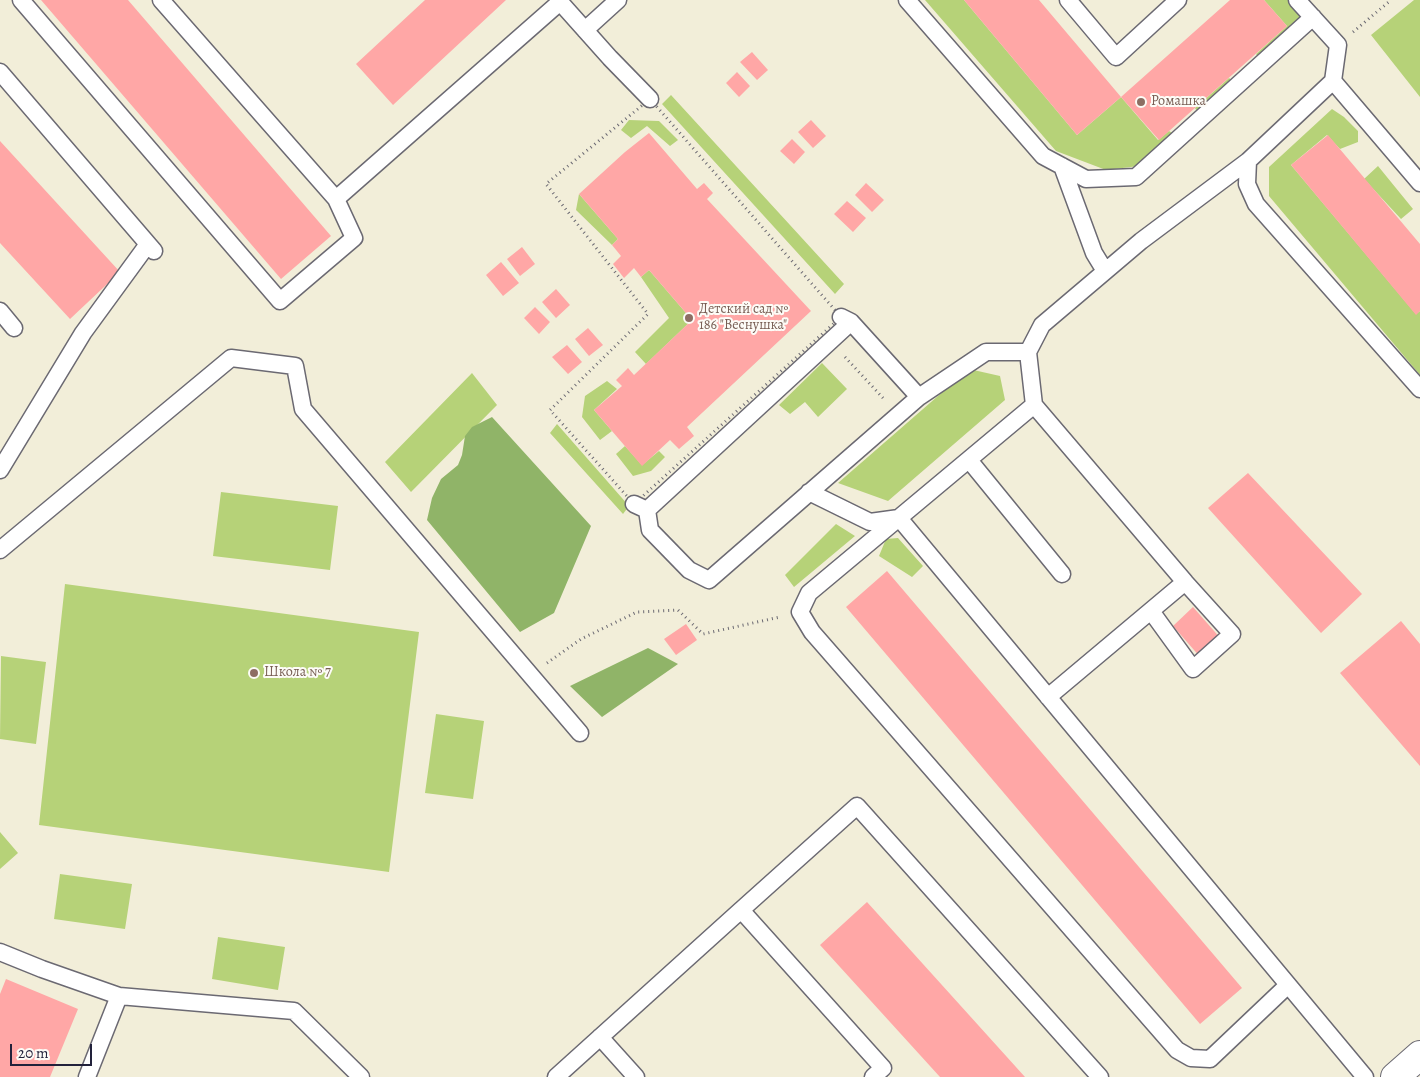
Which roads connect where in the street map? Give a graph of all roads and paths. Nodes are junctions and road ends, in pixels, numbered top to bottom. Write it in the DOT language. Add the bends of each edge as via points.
graph roads {
  1 [pos="21,0"];
  2 [pos="161,0"];
  3 [pos="618,0"];
  4 [pos="907,0"];
  5 [pos="1068,0"];
  6 [pos="1178,0"];
  7 [pos="1297,0"];
  8 [pos="1391,0"];
  9 [pos="560,1"];
  10 [pos="1313,17"];
  11 [pos="585,30"];
  12 [pos="1338,45"];
  13 [pos="0,72"];
  14 [pos="1333,81"];
  15 [pos="650,99"];
  16 [pos="1248,162"];
  17 [pos="1062,166"];
  18 [pos="1420,183"];
  19 [pos="336,200"];
  20 [pos="1105,271"];
  21 [pos="0,311"];
  22 [pos="846,320"];
  23 [pos="14,328"];
  24 [pos="1028,352"];
  25 [pos="843,354"];
  26 [pos="1420,389"];
  27 [pos="919,397"];
  28 [pos="888,403"];
  29 [pos="1034,405"];
  30 [pos="969,460"];
  31 [pos="0,470"];
  32 [pos="809,492"];
  33 [pos="640,507"];
  34 [pos="899,518"];
  35 [pos="0,550"];
  36 [pos="1062,574"];
  37 [pos="1185,582"];
  38 [pos="1151,611"];
  39 [pos="800,612"];
  40 [pos="530,675"];
  41 [pos="1048,697"];
  42 [pos="580,733"];
  43 [pos="741,910"];
  44 [pos="0,952"];
  45 [pos="1288,985"];
  46 [pos="119,996"];
  47 [pos="600,1037"];
  48 [pos="1420,1055"];
  49 [pos="1096,1076"];
  50 [pos="87,1077"];
  51 [pos="361,1077"];
  52 [pos="556,1077"];
  53 [pos="636,1077"];
  54 [pos="873,1077"];
  55 [pos="1365,1077"];
  56 [pos="1396,1077"];
  1 -- 19 [label="lane" via="280,301 354,238"];
  2 -- 19 [label="lane"];
  3 -- 11 [label="lane"];
  4 -- 17 [label="lane" via="1043,156"];
  5 -- 6 [label="lane" via="1116,57"];
  7 -- 10 [label="lane"];
  8 -- 12 [label="path"];
  9 -- 11 [label="lane"];
  9 -- 19 [label="lane"];
  10 -- 12 [label="lane"];
  10 -- 17 [label="lane" via="1136,177 1086,179"];
  11 -- 15 [label="lane"];
  12 -- 14 [label="lane"];
  13 -- 31 [label="lane" via="151,248 83,333"];
  14 -- 16 [label="lane"];
  14 -- 18 [label="lane"];
  15 -- 22 [label="path"];
  15 -- 33 [label="path" via="546,184 648,314 550,410"];
  16 -- 20 [label="lane"];
  16 -- 26 [label="lane" via="1247,184 1256,204"];
  17 -- 20 [label="lane" via="1094,252"];
  20 -- 24 [label="lane" via="1042,324"];
  21 -- 23 [label="lane"];
  22 -- 27 [label="lane"];
  22 -- 33 [label="lane"];
  22 -- 33 [label="path"];
  24 -- 27 [label="lane" via="986,352"];
  24 -- 29 [label="lane"];
  25 -- 28 [label="path"];
  27 -- 32 [label="lane"];
  29 -- 30 [label="lane"];
  29 -- 37 [label="lane"];
  30 -- 34 [label="lane"];
  30 -- 36 [label="lane"];
  32 -- 33 [label="lane" via="709,580 689,570 650,530"];
  32 -- 34 [label="lane" via="870,522"];
  34 -- 39 [label="lane" via="809,593"];
  34 -- 41 [label="lane"];
  35 -- 40 [label="lane" via="230,358 295,366 303,409"];
  37 -- 38 [label="lane"];
  37 -- 38 [label="lane" via="1232,634 1193,669"];
  38 -- 41 [label="lane"];
  39 -- 40 [label="path" via="703,634 678,610 637,612 581,639"];
  39 -- 45 [label="lane" via="812,632 1177,1050 1191,1058 1210,1059"];
  40 -- 42 [label="lane"];
  41 -- 45 [label="lane"];
  43 -- 47 [label="lane"];
  43 -- 49 [label="lane" via="857,806"];
  43 -- 54 [label="lane" via="883,1068"];
  44 -- 46 [label="lane"];
  45 -- 55 [label="lane"];
  46 -- 50 [label="lane"];
  46 -- 51 [label="lane" via="294,1011"];
  47 -- 52 [label="lane"];
  47 -- 53 [label="lane"];
  48 -- 56 [label="street"];
}
